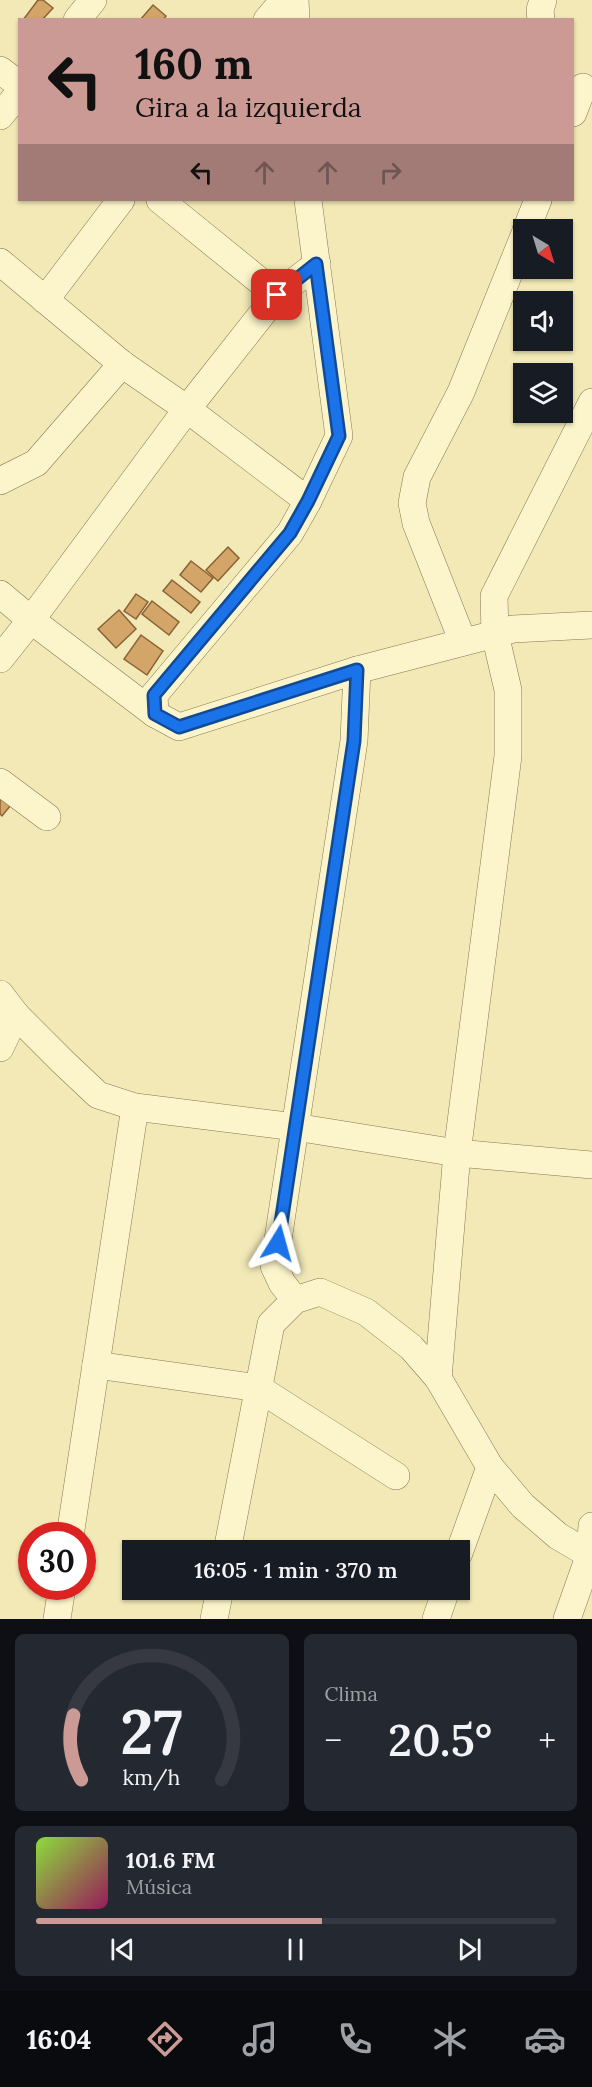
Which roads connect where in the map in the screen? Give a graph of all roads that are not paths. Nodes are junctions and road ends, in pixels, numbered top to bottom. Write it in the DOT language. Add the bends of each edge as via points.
graph roads {
  1 [pos="93,0"];
  2 [pos="284,0"];
  3 [pos="295,0"];
  4 [pos="543,0"];
  5 [pos="79,18"];
  6 [pos="269,18"];
  7 [pos="296,18"];
  8 [pos="541,18"];
  9 [pos="0,70"];
  10 [pos="18,84"];
  11 [pos="583,87"];
  12 [pos="18,94"];
  13 [pos="574,110"];
  14 [pos="0,116"];
  15 [pos="120,201"];
  16 [pos="161,201"];
  17 [pos="308,201"];
  18 [pos="538,201"];
  19 [pos="530,219"];
  20 [pos="0,262"];
  21 [pos="513,263"];
  22 [pos="316,264"];
  23 [pos="277,295"];
  24 [pos="45,300"];
  25 [pos="122,364"];
  26 [pos="592,402"];
  27 [pos="187,409"];
  28 [pos="0,481"];
  29 [pos="308,501"];
  30 [pos="0,594"];
  31 [pos="31,620"];
  32 [pos="592,624"];
  33 [pos="495,634"];
  34 [pos="463,642"];
  35 [pos="0,659"];
  36 [pos="357,670"];
  37 [pos="155,714"];
  38 [pos="0,782"];
  39 [pos="47,817"];
  40 [pos="8,1004"];
  41 [pos="0,1048"];
  42 [pos="135,1107"];
  43 [pos="295,1127"];
  44 [pos="457,1153"];
  45 [pos="592,1165"];
  46 [pos="295,1299"];
  47 [pos="96,1365"];
  48 [pos="438,1378"];
  49 [pos="258,1388"];
  50 [pos="490,1467"];
  51 [pos="396,1476"];
  52 [pos="72,1522"];
  53 [pos="592,1526"];
  54 [pos="229,1540"];
  55 [pos="464,1540"];
  56 [pos="591,1555"];
  57 [pos="60,1600"];
  58 [pos="218,1600"];
  59 [pos="442,1600"];
  60 [pos="57,1619"];
  61 [pos="214,1619"];
  62 [pos="435,1619"];
  63 [pos="567,1619"];
  1 -- 5 [label="street"];
  2 -- 6 [label="street"];
  3 -- 7 [label="street"];
  4 -- 8 [label="street"];
  9 -- 10 [label="street"];
  11 -- 13 [label="street"];
  12 -- 14 [label="street"];
  15 -- 24 [label="street"];
  16 -- 23 [label="street"];
  17 -- 22 [label="street"];
  18 -- 19 [label="street"];
  20 -- 24 [label="street"];
  21 -- 34 [label="street" via="461,392 417,477 412,503"];
  22 -- 23 [label="street"];
  22 -- 29 [label="street" via="339,436"];
  23 -- 27 [label="street"];
  24 -- 25 [label="street"];
  25 -- 27 [label="street"];
  25 -- 28 [label="street" via="36,463"];
  26 -- 33 [label="street" via="494,596"];
  27 -- 29 [label="street"];
  27 -- 31 [label="street"];
  29 -- 37 [label="street" via="290,533 154,695"];
  30 -- 31 [label="street"];
  31 -- 35 [label="street"];
  31 -- 37 [label="street"];
  32 -- 33 [label="street" via="513,629"];
  33 -- 34 [label="street"];
  33 -- 44 [label="street" via="508,690 508,756"];
  34 -- 36 [label="street"];
  36 -- 37 [label="street" via="179,727"];
  36 -- 43 [label="street" via="354,741"];
  38 -- 39 [label="street"];
  40 -- 41 [label="street"];
  40 -- 42 [label="street" via="98,1095"];
  42 -- 43 [label="street"];
  42 -- 47 [label="street"];
  43 -- 44 [label="street"];
  43 -- 46 [label="street" via="274,1266"];
  44 -- 45 [label="street"];
  44 -- 48 [label="street"];
  46 -- 48 [label="street" via="320,1292 366,1312 411,1347"];
  46 -- 49 [label="street" via="271,1324"];
  47 -- 49 [label="street"];
  47 -- 52 [label="street"];
  48 -- 50 [label="street"];
  49 -- 51 [label="street"];
  49 -- 54 [label="street"];
  50 -- 55 [label="street"];
  50 -- 56 [label="street" via="524,1506 558,1536"];
  53 -- 56 [label="street"];
  56 -- 63 [label="street"];
  57 -- 60 [label="street"];
  58 -- 61 [label="street"];
  59 -- 62 [label="street"];
}
